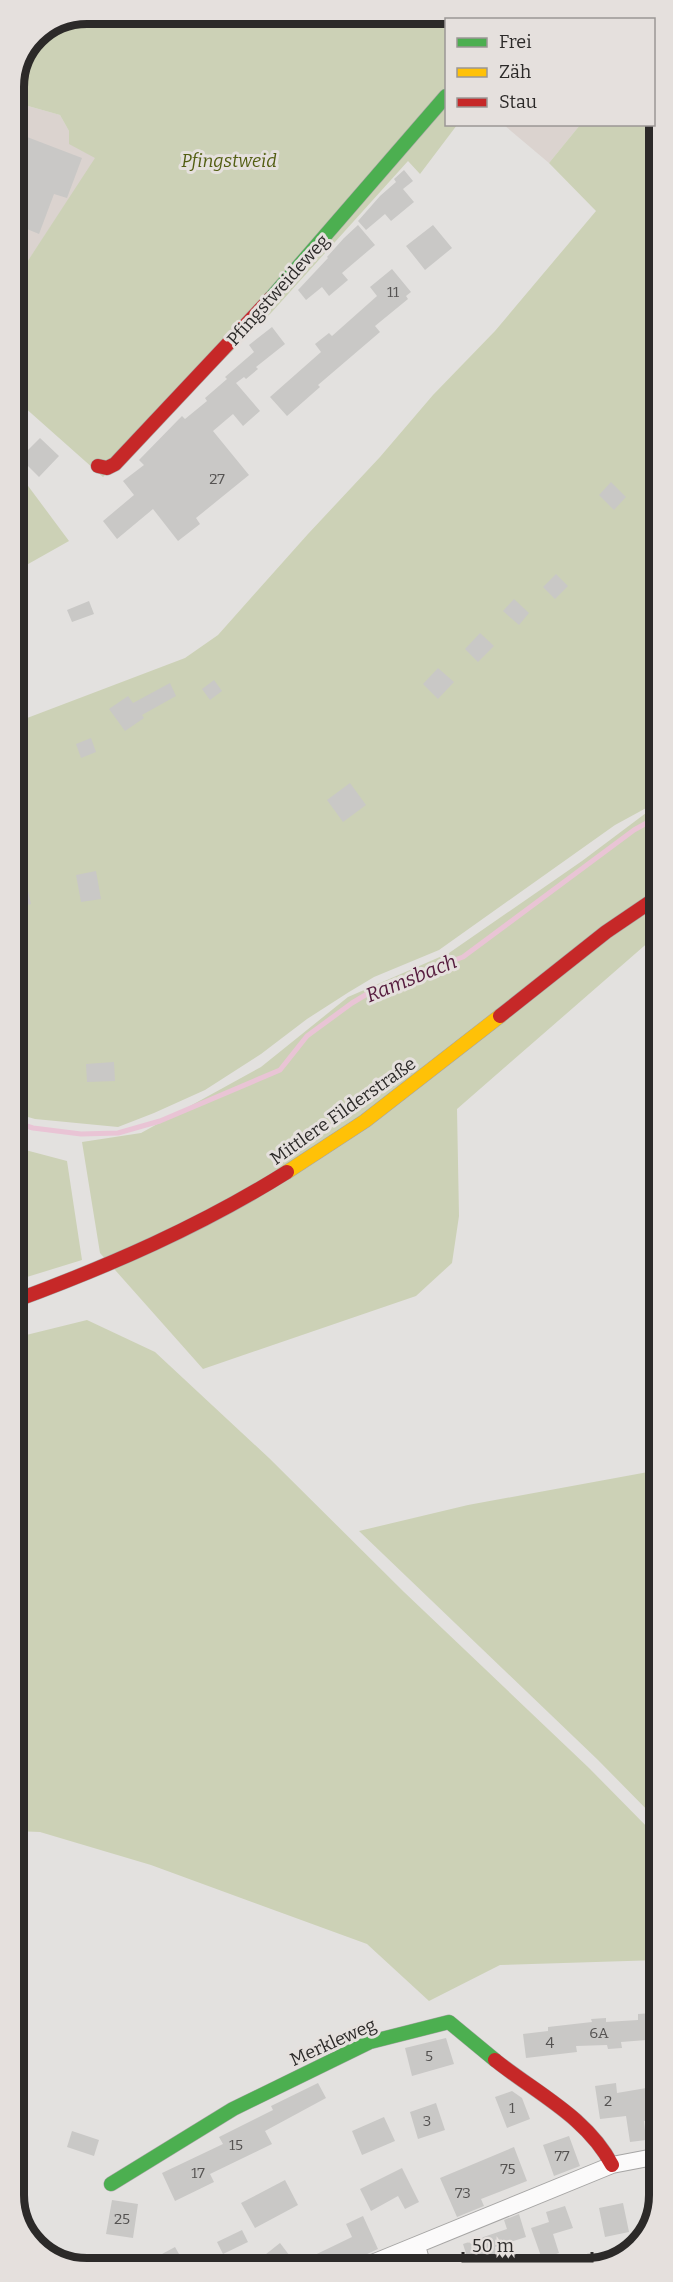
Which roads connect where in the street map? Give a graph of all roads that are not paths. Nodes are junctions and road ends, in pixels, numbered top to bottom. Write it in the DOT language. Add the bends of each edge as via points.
graph roads {
  1 [pos="445,98"];
  2 [pos="98,466"];
  3 [pos="649,903"];
  4 [pos="24,1296"];
  5 [pos="649,2158"];
  6 [pos="612,2165"];
  7 [pos="111,2184"];
  8 [pos="417,2246"];
  9 [pos="386,2258"];
  10 [pos="420,2258"];
  1 -- 2 [label="street, Pfingstweideweg" via="214,361 115,464 107,468"];
  3 -- 4 [label="street, Mittlere Filderstraße" via="594,941 392,1102 291,1171 158,1244"];
  5 -- 6 [label="street"];
  6 -- 7 [label="street, Merkleweg" via="607,2151 578,2121 449,2022 370,2042 232,2109"];
  6 -- 8 [label="street"];
  8 -- 9 [label="street"];
  8 -- 10 [label="street"];
}
